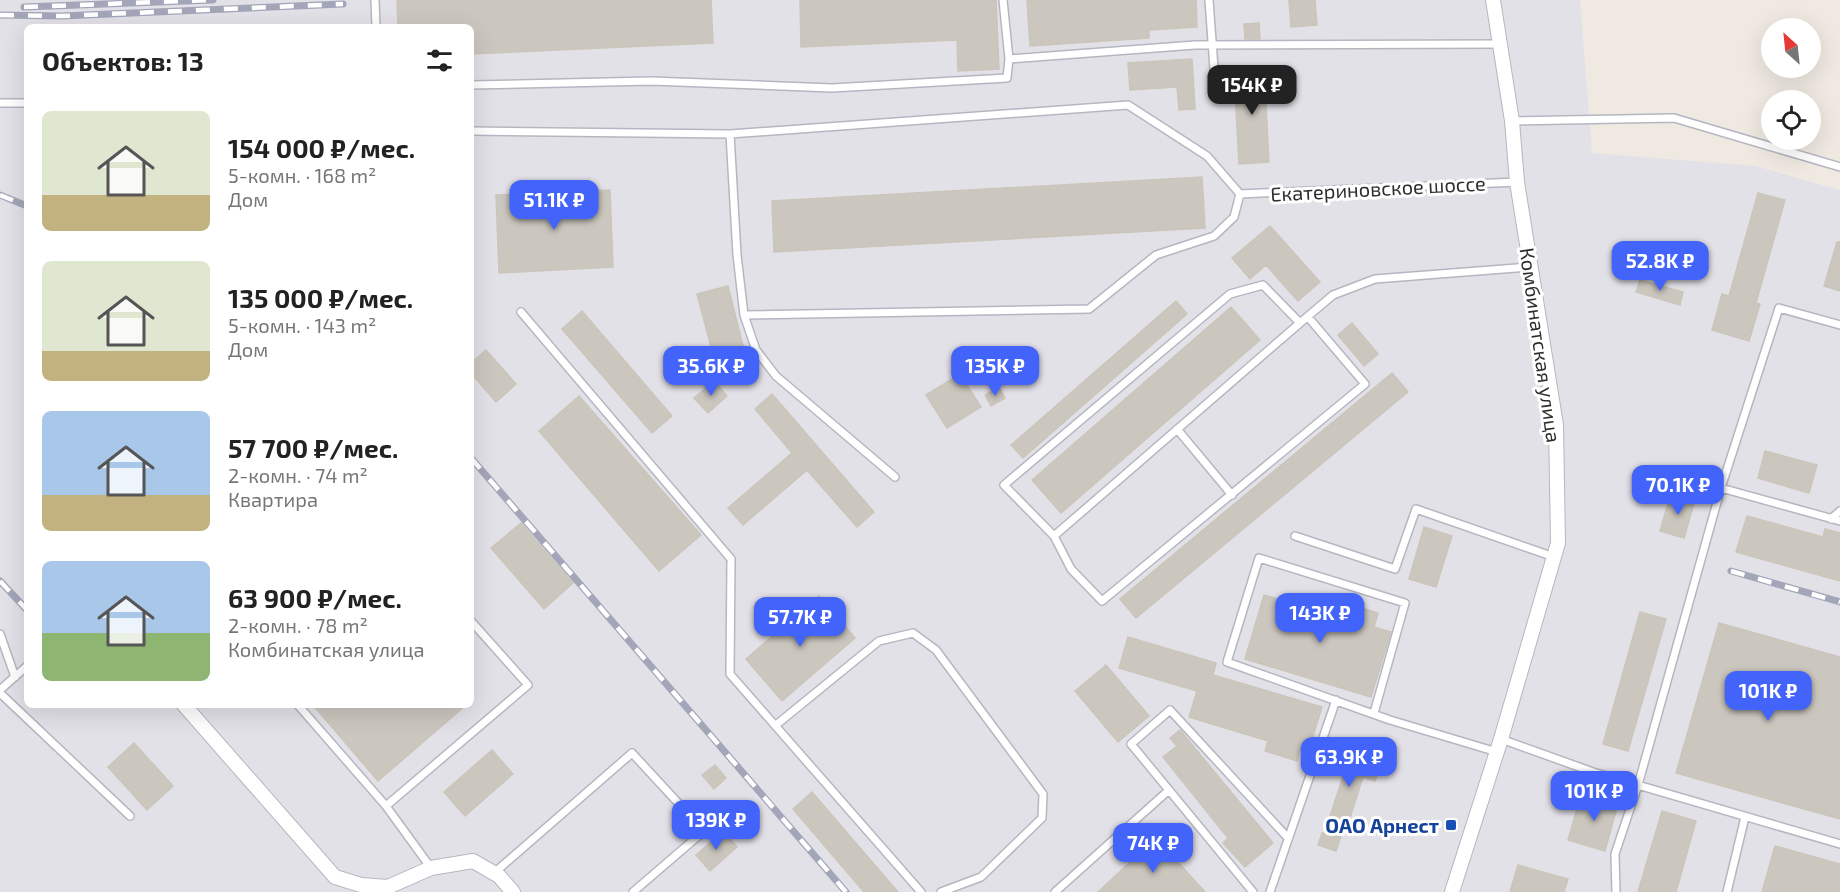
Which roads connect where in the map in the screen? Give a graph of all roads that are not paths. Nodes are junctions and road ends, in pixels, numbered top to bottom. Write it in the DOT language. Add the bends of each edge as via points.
graph roads {
  1 [pos="375,0"];
  2 [pos="1003,0"];
  3 [pos="1209,0"];
  4 [pos="1493,0"];
  5 [pos="376,24"];
  6 [pos="1500,44"];
  7 [pos="1213,45"];
  8 [pos="1009,59"];
  9 [pos="474,85"];
  10 [pos="1216,96"];
  11 [pos="0,103"];
  12 [pos="24,103"];
  13 [pos="1512,121"];
  14 [pos="474,131"];
  15 [pos="730,134"];
  16 [pos="1840,167"];
  17 [pos="1517,182"];
  18 [pos="1240,194"];
  19 [pos="1530,267"];
  20 [pos="521,312"];
  21 [pos="744,315"];
  22 [pos="1308,317"];
  23 [pos="1300,323"];
  24 [pos="1840,325"];
  25 [pos="1177,429"];
  26 [pos="895,477"];
  27 [pos="1721,488"];
  28 [pos="1232,495"];
  29 [pos="1840,511"];
  30 [pos="1831,519"];
  31 [pos="1840,521"];
  32 [pos="1054,536"];
  33 [pos="1295,536"];
  34 [pos="1554,557"];
  35 [pos="474,624"];
  36 [pos="0,634"];
  37 [pos="24,669"];
  38 [pos="15,677"];
  39 [pos="0,691"];
  40 [pos="1336,700"];
  41 [pos="187,708"];
  42 [pos="301,708"];
  43 [pos="1374,713"];
  44 [pos="776,725"];
  45 [pos="1499,746"];
  46 [pos="1638,785"];
  47 [pos="1169,790"];
  48 [pos="386,806"];
  49 [pos="129,816"];
  50 [pos="1745,817"];
  51 [pos="1288,838"];
  52 [pos="1840,844"];
  53 [pos="431,868"];
  54 [pos="494,873"];
  55 [pos="360,888"];
  56 [pos="388,890"];
  57 [pos="513,892"];
  58 [pos="633,892"];
  59 [pos="921,892"];
  60 [pos="941,892"];
  61 [pos="1055,892"];
  62 [pos="1253,892"];
  63 [pos="1270,892"];
  64 [pos="1452,892"];
  65 [pos="1616,892"];
  66 [pos="1727,892"];
  1 -- 5 [label="lane"];
  2 -- 8 [label="lane"];
  3 -- 7 [label="lane"];
  4 -- 6 [label="street, Комбинатская улица"];
  6 -- 7 [label="lane"];
  6 -- 13 [label="street, Комбинатская улица"];
  7 -- 8 [label="lane"];
  7 -- 10 [label="lane"];
  8 -- 9 [label="lane" via="1007,78 832,88 651,81"];
  11 -- 12 [label="lane"];
  13 -- 16 [label="lane" via="1674,118"];
  13 -- 17 [label="street, Комбинатская улица"];
  14 -- 15 [label="lane"];
  15 -- 18 [label="lane" via="1128,105 1207,156"];
  15 -- 21 [label="lane"];
  17 -- 18 [label="lane, Екатериновское шоссе"];
  17 -- 19 [label="street, Комбинатская улица"];
  18 -- 21 [label="lane" via="1234,217 1214,236 1156,255 1089,309"];
  19 -- 22 [label="lane" via="1375,279 1333,295"];
  19 -- 34 [label="street, Комбинатская улица" via="1557,425 1558,543"];
  20 -- 44 [label="lane" via="731,559 730,674"];
  21 -- 26 [label="lane" via="756,350 776,376"];
  22 -- 23 [label="lane"];
  22 -- 28 [label="lane" via="1365,384"];
  23 -- 25 [label="lane"];
  23 -- 32 [label="lane" via="1263,285 1230,294 1004,485"];
  24 -- 27 [label="lane" via="1779,308"];
  25 -- 28 [label="lane"];
  25 -- 32 [label="lane"];
  27 -- 30 [label="lane"];
  27 -- 46 [label="lane"];
  28 -- 32 [label="lane" via="1102,601 1071,568"];
  29 -- 30 [label="lane"];
  30 -- 31 [label="lane"];
  33 -- 34 [label="lane" via="1395,569 1416,509"];
  34 -- 45 [label="street, Комбинатская улица"];
  35 -- 48 [label="lane" via="528,685"];
  36 -- 38 [label="lane"];
  37 -- 38 [label="lane"];
  38 -- 39 [label="lane"];
  39 -- 49 [label="lane"];
  40 -- 43 [label="lane"];
  40 -- 43 [label="lane" via="1227,662 1259,558 1405,603"];
  40 -- 51 [label="lane"];
  41 -- 55 [label="street" via="335,877"];
  42 -- 48 [label="lane"];
  43 -- 45 [label="lane"];
  44 -- 59 [label="lane"];
  44 -- 60 [label="lane" via="879,641 913,633 936,650 1043,794 1042,818 981,877"];
  45 -- 46 [label="lane"];
  45 -- 64 [label="street, Комбинатская улица"];
  46 -- 50 [label="lane"];
  46 -- 65 [label="lane" via="1615,854"];
  47 -- 51 [label="lane" via="1131,744 1170,710"];
  47 -- 61 [label="lane"];
  47 -- 62 [label="lane"];
  48 -- 53 [label="lane"];
  50 -- 52 [label="lane"];
  50 -- 66 [label="lane"];
  51 -- 63 [label="lane"];
  53 -- 54 [label="street" via="473,861"];
  53 -- 56 [label="street"];
  54 -- 57 [label="street"];
  54 -- 58 [label="lane" via="633,753 704,831"];
  55 -- 56 [label="street"];
}
